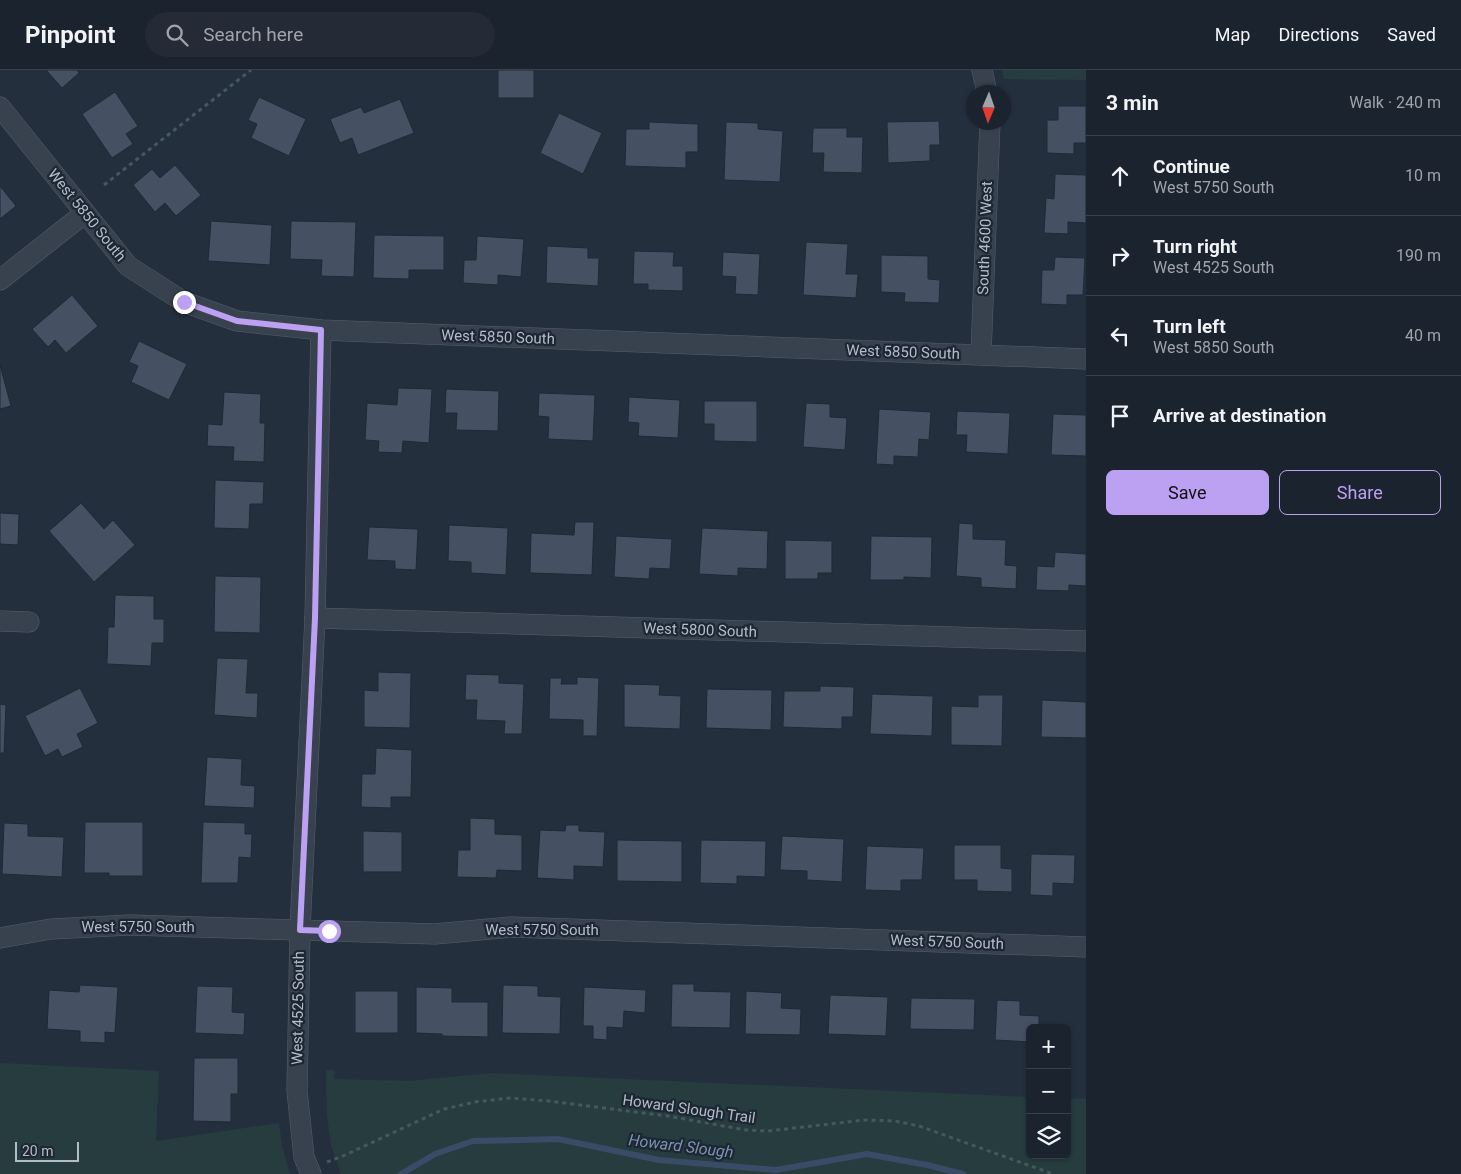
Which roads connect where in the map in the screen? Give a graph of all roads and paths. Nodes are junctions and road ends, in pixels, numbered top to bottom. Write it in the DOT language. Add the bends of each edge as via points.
graph roads {
  1 [pos="251,70"];
  2 [pos="982,70"];
  3 [pos="985,85"];
  4 [pos="0,107"];
  5 [pos="990,130"];
  6 [pos="104,186"];
  7 [pos="85,213"];
  8 [pos="0,280"];
  9 [pos="321,330"];
  10 [pos="981,354"];
  11 [pos="1086,359"];
  12 [pos="315,618"];
  13 [pos="0,621"];
  14 [pos="29,622"];
  15 [pos="1086,641"];
  16 [pos="300,930"];
  17 [pos="0,938"];
  18 [pos="1086,947"];
  19 [pos="319,1168"];
  20 [pos="1052,1174"];
  1 -- 6 [label="path"];
  2 -- 3 [label="street"];
  4 -- 7 [label="street, West 5850 South"];
  5 -- 10 [label="street, South 4600 West"];
  7 -- 8 [label="street"];
  7 -- 9 [label="street, West 5850 South" via="128,266 184,302 237,321"];
  9 -- 10 [label="street, West 5850 South"];
  9 -- 12 [label="street, West 4525 South"];
  10 -- 11 [label="street, West 5850 South"];
  12 -- 15 [label="street, West 5800 South"];
  12 -- 16 [label="street, West 4525 South"];
  13 -- 14 [label="street"];
  16 -- 17 [label="street, West 5750 South" via="130,925 51,929"];
  16 -- 18 [label="street, West 5750 South" via="435,934 511,927"];
  16 -- 19 [label="street, West 4525 South" via="296,1091 304,1156"];
  19 -- 20 [label="path, Howard Slough Trail" via="444,1109 510,1098 668,1116 746,1130 768,1131 865,1120 895,1121 919,1126"];
}
